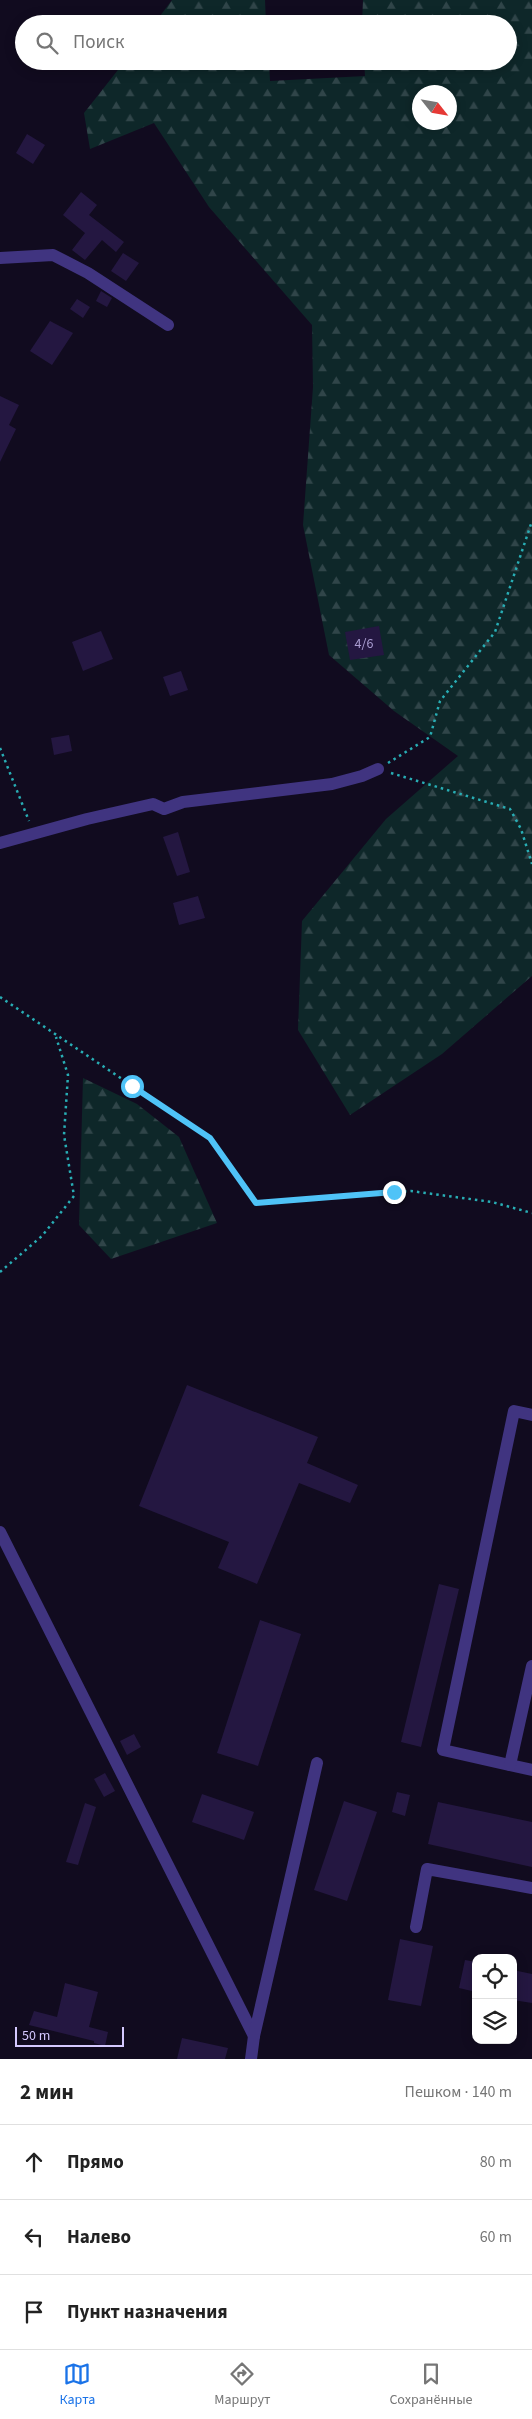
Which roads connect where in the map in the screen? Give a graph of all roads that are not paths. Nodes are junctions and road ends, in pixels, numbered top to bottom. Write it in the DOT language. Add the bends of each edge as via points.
graph roads {
  1 [pos="0,258"];
  2 [pos="168,325"];
  3 [pos="378,769"];
  4 [pos="0,843"];
  5 [pos="532,1415"];
  6 [pos="0,1532"];
  7 [pos="532,1666"];
  8 [pos="317,1763"];
  9 [pos="510,1765"];
  10 [pos="532,1770"];
  11 [pos="532,1888"];
  12 [pos="416,1927"];
  13 [pos="254,2036"];
  14 [pos="251,2059"];
  1 -- 2 [label="street" via="53,255 88,273"];
  3 -- 4 [label="street" via="332,784 191,801 164,809 153,804"];
  5 -- 9 [label="street" via="514,1411 443,1750"];
  6 -- 13 [label="street"];
  7 -- 9 [label="street"];
  8 -- 13 [label="street"];
  9 -- 10 [label="street"];
  11 -- 12 [label="street" via="427,1868"];
  13 -- 14 [label="street"];
}
